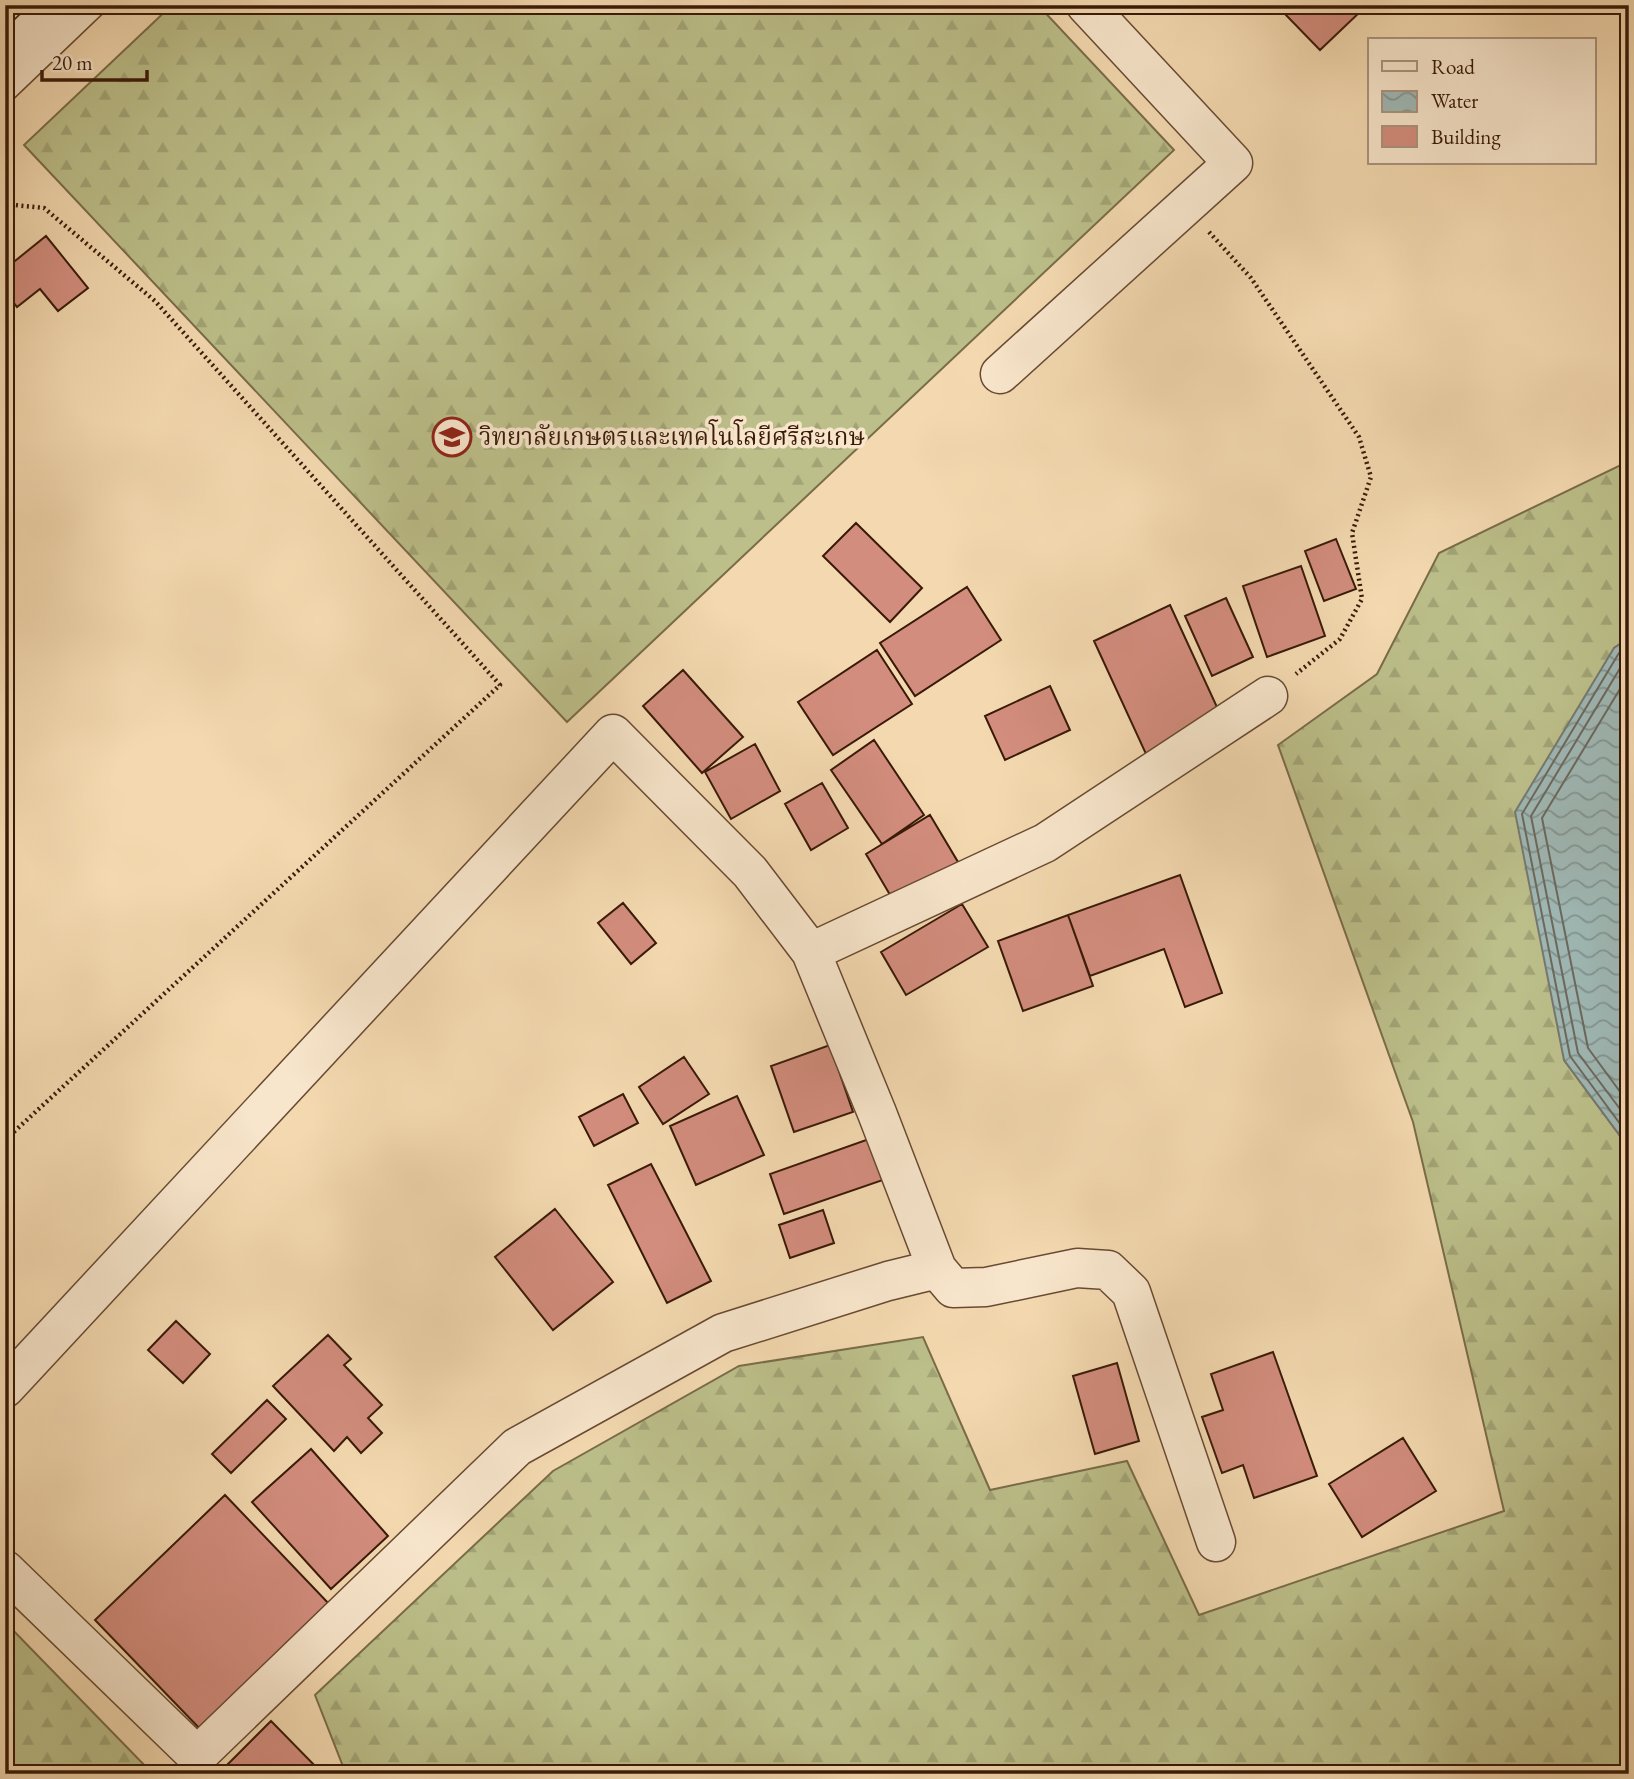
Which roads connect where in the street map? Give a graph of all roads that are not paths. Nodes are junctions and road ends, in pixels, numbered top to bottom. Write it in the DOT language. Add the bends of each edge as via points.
graph roads {
  1 [pos="58,5"];
  2 [pos="97,5"];
  3 [pos="1086,5"];
  4 [pos="5,56"];
  5 [pos="5,93"];
  6 [pos="1000,374"];
  7 [pos="1268,696"];
  8 [pos="811,952"];
  9 [pos="937,1269"];
  10 [pos="5,1388"];
  11 [pos="1216,1542"];
  12 [pos="5,1570"];
  1 -- 4 [label="street"];
  2 -- 5 [label="lane"];
  3 -- 6 [label="street" via="1233,163"];
  7 -- 8 [label="street" via="1045,843"];
  8 -- 9 [label="street"];
  8 -- 10 [label="street" via="750,872 614,734"];
  9 -- 11 [label="street" via="953,1288 986,1287 1077,1268 1108,1270 1131,1292"];
  9 -- 12 [label="street" via="723,1333 517,1447 198,1756"];
}
